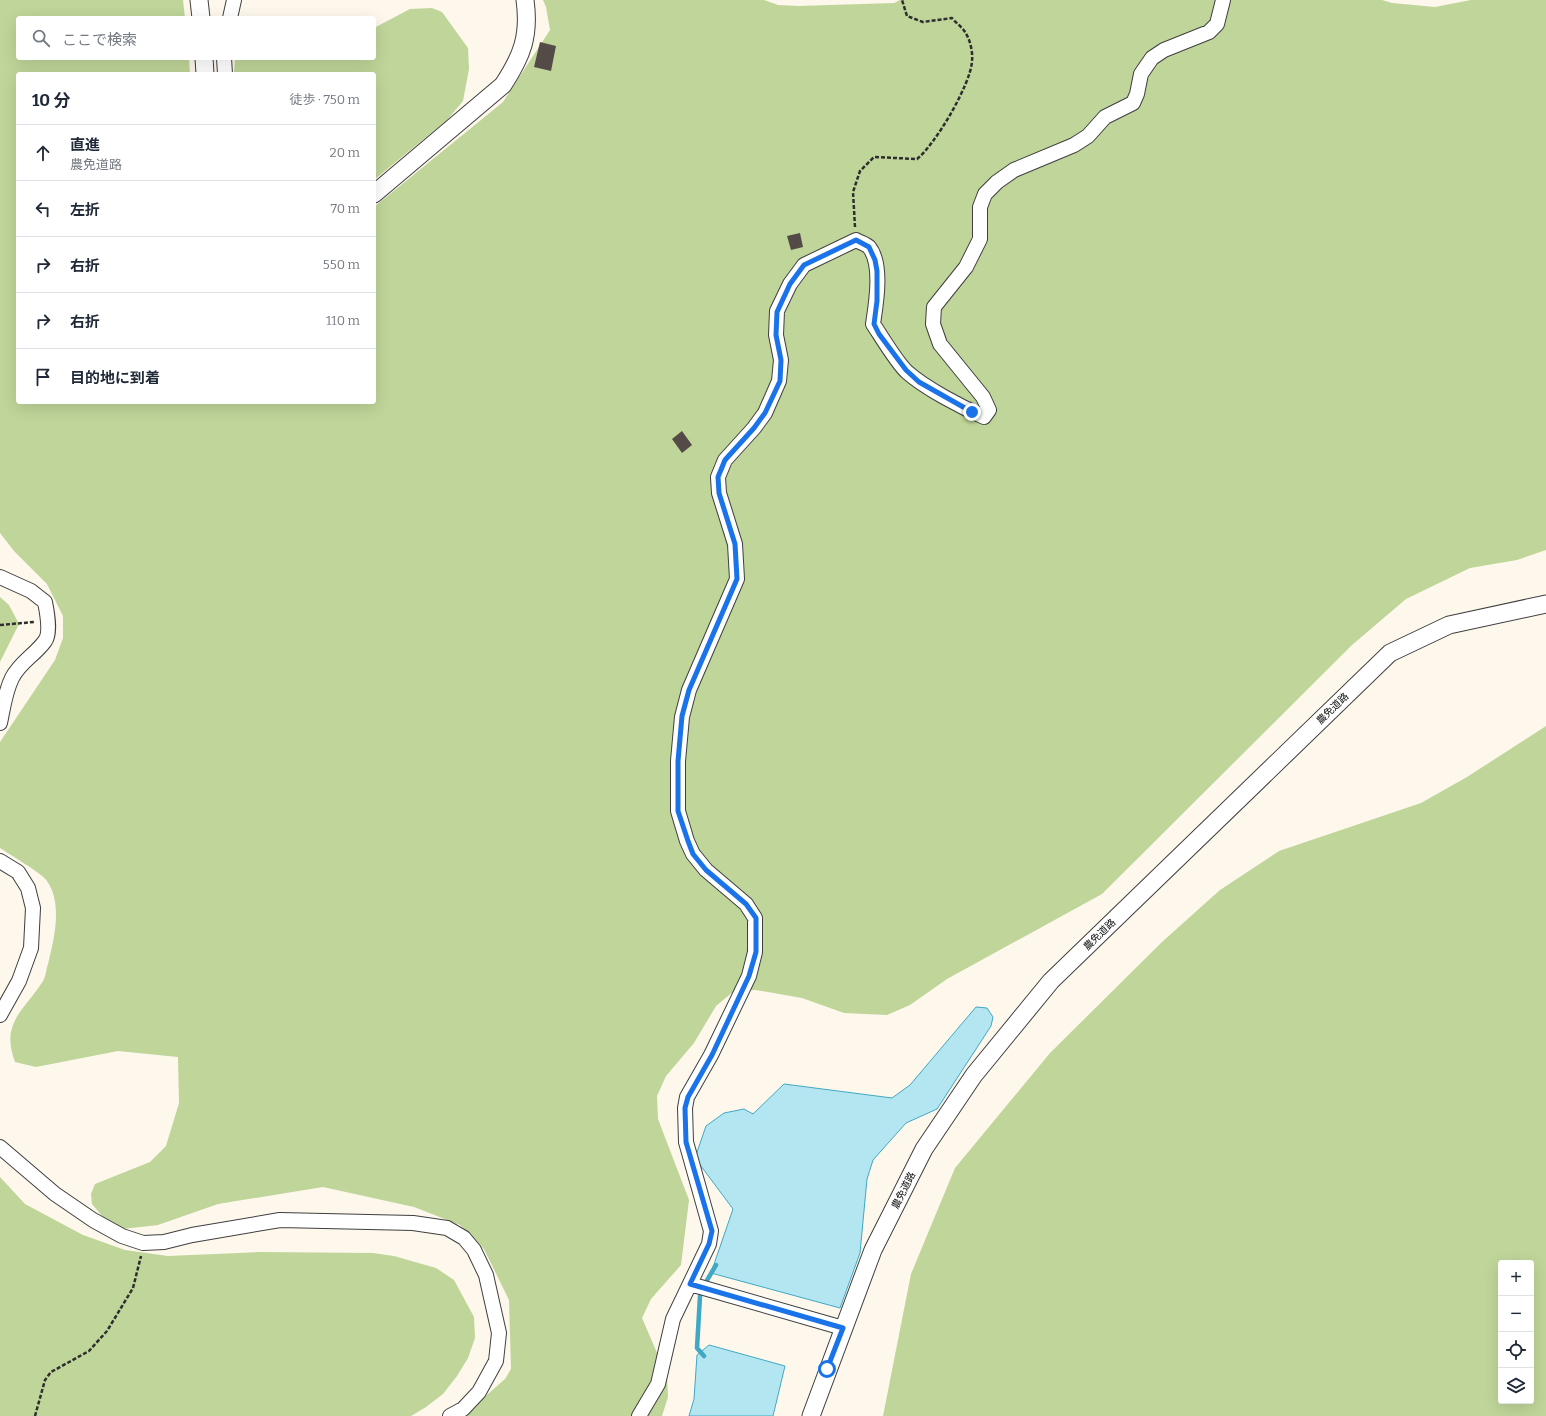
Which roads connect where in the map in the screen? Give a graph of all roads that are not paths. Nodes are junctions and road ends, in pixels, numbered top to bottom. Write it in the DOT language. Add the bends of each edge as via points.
graph roads {
  1 [pos="199,0"];
  2 [pos="234,0"];
  3 [pos="525,0"];
  4 [pos="1223,0"];
  5 [pos="200,16"];
  6 [pos="230,16"];
  7 [pos="204,60"];
  8 [pos="224,60"];
  9 [pos="205,72"];
  10 [pos="225,72"];
  11 [pos="376,192"];
  12 [pos="0,577"];
  13 [pos="1546,604"];
  14 [pos="0,724"];
  15 [pos="0,861"];
  16 [pos="0,1015"];
  17 [pos="0,1147"];
  18 [pos="690,1284"];
  19 [pos="843,1328"];
  20 [pos="450,1416"];
  21 [pos="639,1416"];
  22 [pos="811,1416"];
  1 -- 5 [label="street"];
  2 -- 6 [label="street"];
  3 -- 11 [label="street" via="526,36 517,62 503,85"];
  4 -- 18 [label="street" via="1217,24 1209,32 1164,50 1152,58 1141,74 1133,103 1105,117 1088,136 1074,145 1014,170 985,194 980,207 980,239 966,267 934,307 933,324 940,344 983,397 989,410 984,417 919,382 906,370 874,324 877,301 875,260 869,247 856,240 804,265 790,284 777,312 780,381 765,413 725,460 718,477 719,493 735,544 737,579 689,690 678,761 678,811 693,854 706,870 746,904 756,918 756,952 749,976 712,1055 688,1097 685,1108 686,1142 712,1231 709,1244"];
  7 -- 9 [label="street"];
  8 -- 10 [label="street"];
  12 -- 14 [label="street" via="45,602 48,620 46,640 20,665 11,679"];
  13 -- 19 [label="street, 農免道路" via="1449,625 1390,653 1051,981 974,1075 924,1149 873,1250"];
  15 -- 16 [label="street" via="18,872 28,888 33,908 31,948 19,981"];
  17 -- 20 [label="street" via="55,1194 93,1220 122,1236 144,1243 164,1242 280,1220 413,1223 447,1228 464,1238 474,1250 486,1275 499,1333 496,1361 479,1392 463,1409"];
  18 -- 19 [label="street"];
  18 -- 21 [label="street" via="673,1319 658,1384"];
  19 -- 22 [label="street, 農免道路"];
}
